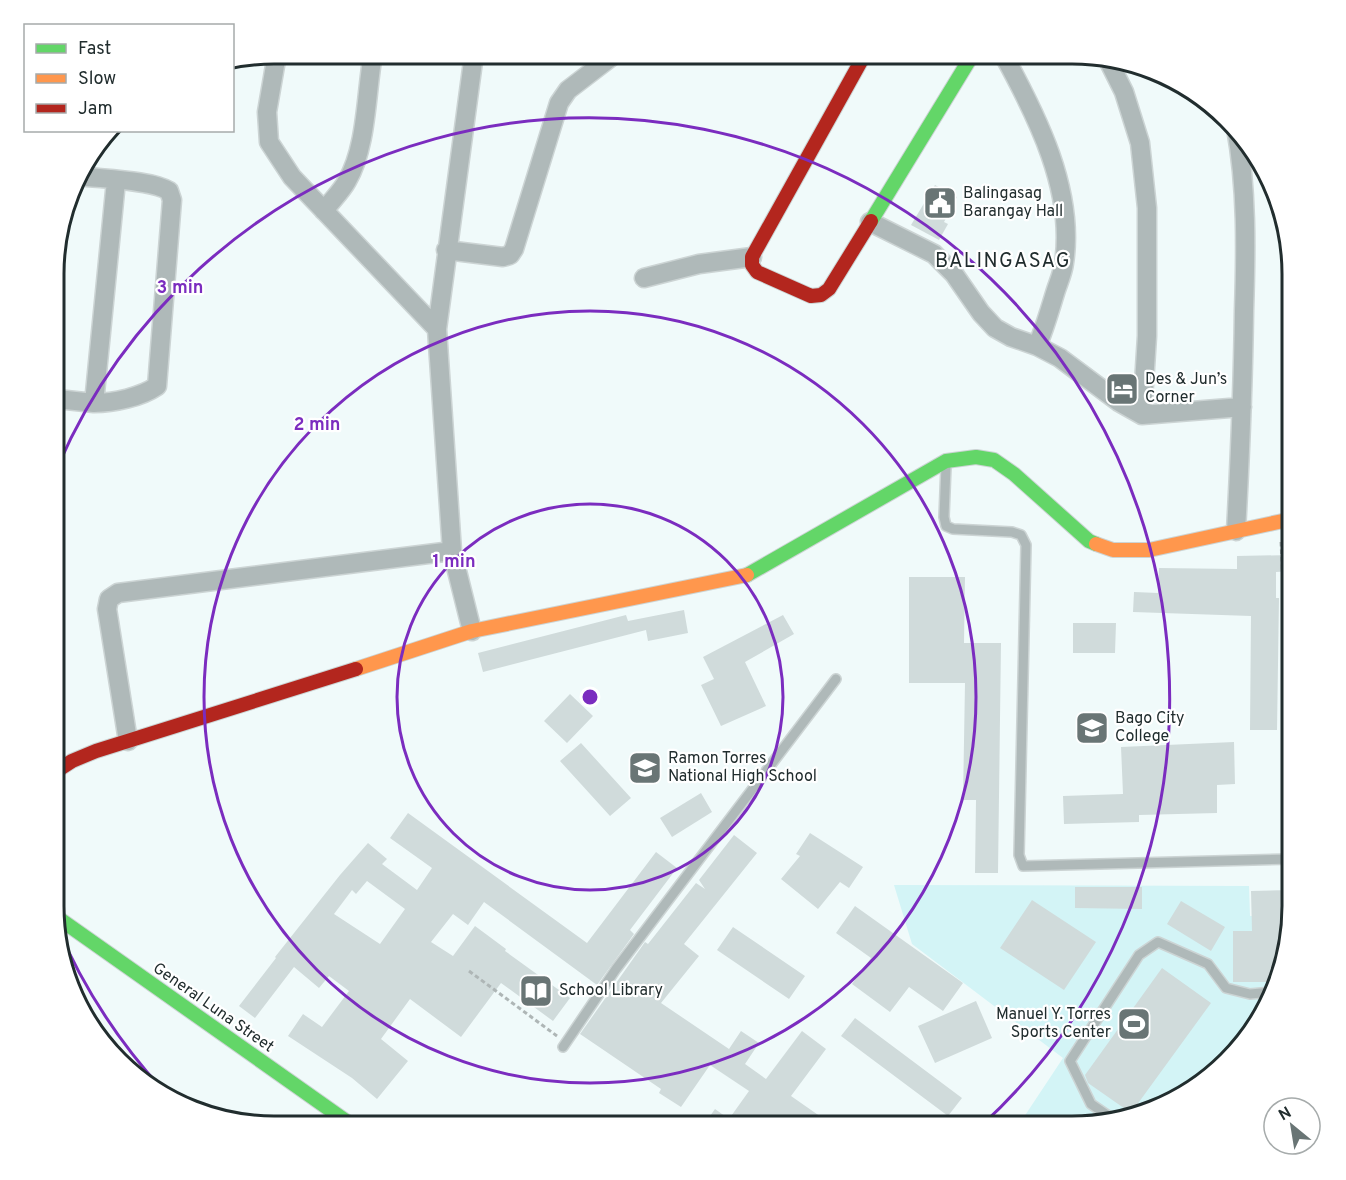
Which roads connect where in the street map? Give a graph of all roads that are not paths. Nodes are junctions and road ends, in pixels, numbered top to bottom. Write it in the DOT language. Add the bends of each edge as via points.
graph roads {
  1 [pos="275,64"];
  2 [pos="371,64"];
  3 [pos="473,64"];
  4 [pos="601,64"];
  5 [pos="859,65"];
  6 [pos="967,65"];
  7 [pos="1009,65"];
  8 [pos="1113,69"];
  9 [pos="1239,149"];
  10 [pos="89,177"];
  11 [pos="116,181"];
  12 [pos="324,211"];
  13 [pos="870,222"];
  14 [pos="446,250"];
  15 [pos="752,257"];
  16 [pos="644,278"];
  17 [pos="437,328"];
  18 [pos="1037,346"];
  19 [pos="64,400"];
  20 [pos="94,403"];
  21 [pos="1242,407"];
  22 [pos="1142,415"];
  23 [pos="946,461"];
  24 [pos="1281,521"];
  25 [pos="1236,531"];
  26 [pos="452,551"];
  27 [pos="472,631"];
  28 [pos="836,679"];
  29 [pos="128,741"];
  30 [pos="65,767"];
  31 [pos="1282,859"];
  32 [pos="65,923"];
  33 [pos="1262,993"];
  34 [pos="565,1045"];
  35 [pos="1104,1113"];
  36 [pos="339,1116"];
  1 -- 12 [label="street" via="267,112 269,142 292,177"];
  2 -- 12 [label="street" via="356,157 346,182"];
  3 -- 14 [label="street"];
  4 -- 14 [label="street" via="568,90 559,103 510,255"];
  5 -- 15 [label="street"];
  6 -- 13 [label="street"];
  7 -- 18 [label="street" via="1042,130 1058,179 1065,222 1064,264"];
  8 -- 22 [label="street" via="1140,143 1147,208"];
  9 -- 21 [label="street" via="1246,243"];
  10 -- 11 [label="street"];
  11 -- 20 [label="street"];
  11 -- 20 [label="street" via="162,186 169,191 171,200 158,379 157,386 149,391"];
  12 -- 17 [label="street"];
  13 -- 15 [label="street" via="821,295 811,296 757,272"];
  13 -- 18 [label="street" via="934,254 995,328"];
  14 -- 17 [label="street"];
  15 -- 16 [label="street" via="699,264"];
  17 -- 26 [label="street"];
  18 -- 22 [label="street"];
  19 -- 20 [label="street"];
  21 -- 22 [label="street"];
  21 -- 25 [label="street"];
  23 -- 25 [label="street" via="994,459 1089,541 1113,550 1149,550"];
  23 -- 27 [label="street" via="749,574"];
  23 -- 31 [label="lane" via="946,526 1012,532 1022,535 1026,545 1019,855 1023,866"];
  24 -- 25 [label="street"];
  26 -- 27 [label="street"];
  26 -- 29 [label="street" via="118,593 109,599 107,609"];
  27 -- 29 [label="street"];
  28 -- 34 [label="lane" via="616,969"];
  29 -- 30 [label="street"];
  32 -- 36 [label="street, General Luna Street"];
  33 -- 35 [label="lane" via="1226,988 1208,964 1158,942 1139,954 1070,1061 1092,1104"];
}
